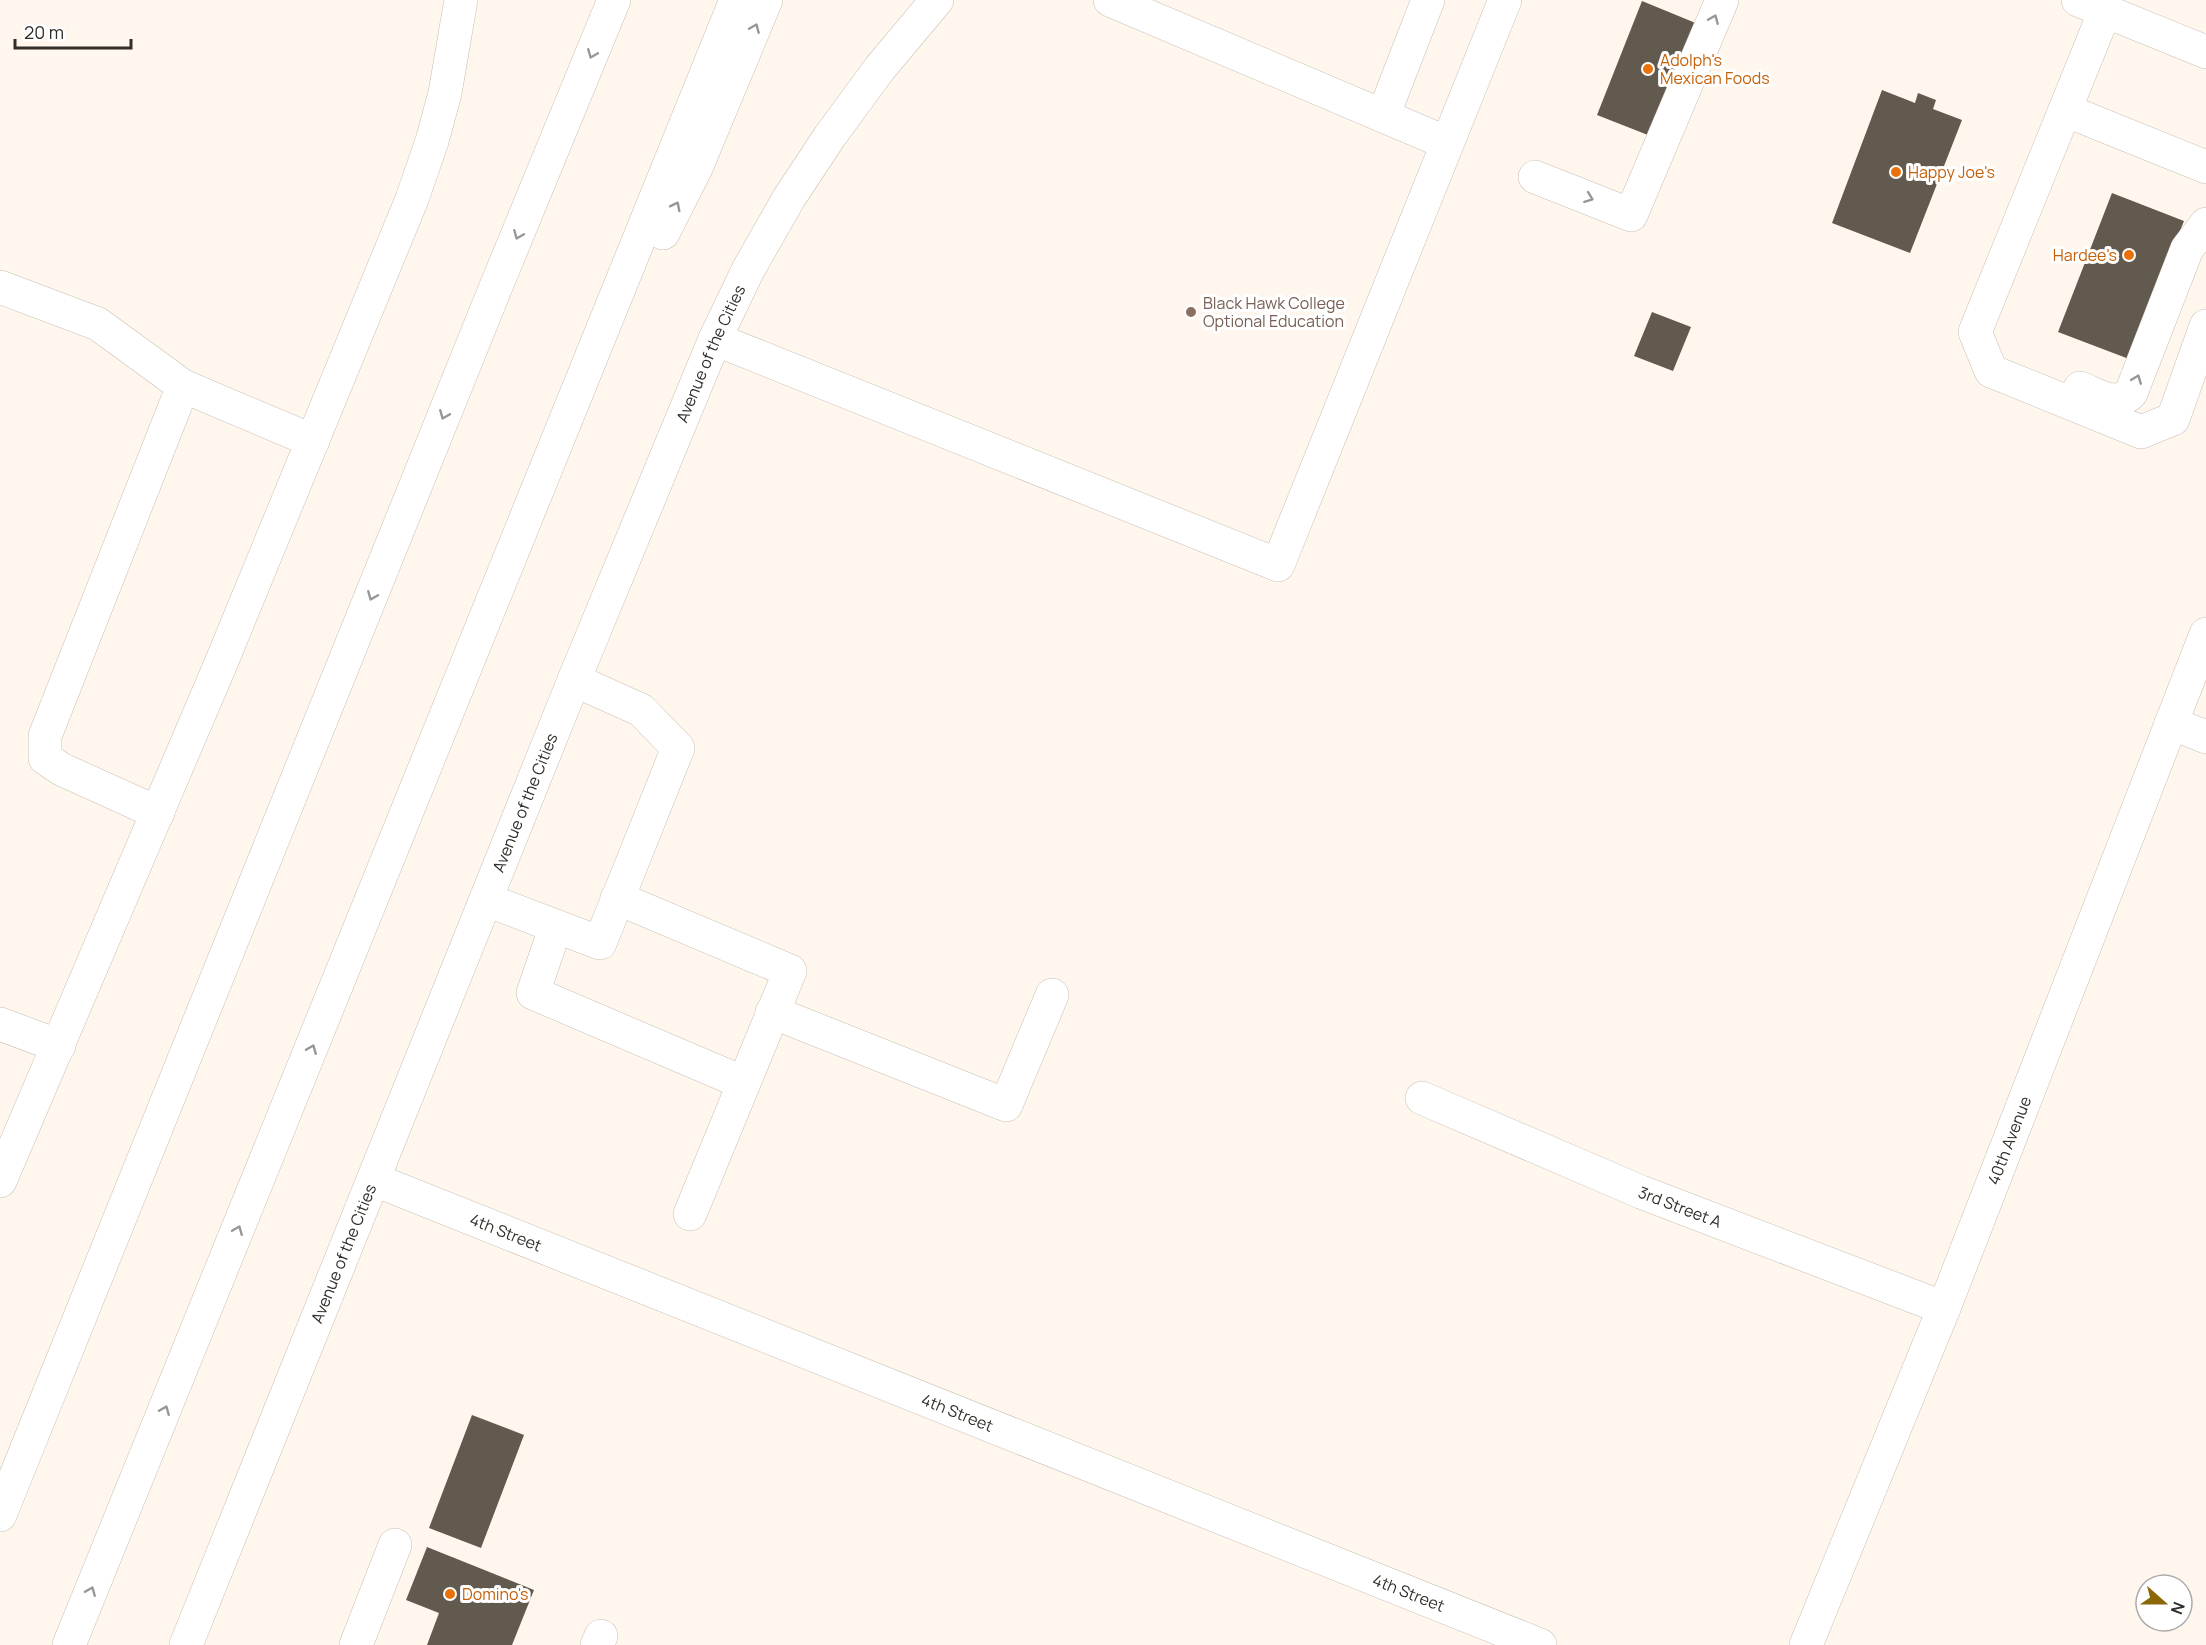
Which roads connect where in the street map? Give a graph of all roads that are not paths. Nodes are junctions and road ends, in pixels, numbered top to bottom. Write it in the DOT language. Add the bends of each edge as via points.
graph roads {
  1 [pos="461,0"];
  2 [pos="614,0"];
  3 [pos="736,0"];
  4 [pos="766,0"];
  5 [pos="937,0"];
  6 [pos="1110,0"];
  7 [pos="1428,0"];
  8 [pos="1505,0"];
  9 [pos="1722,0"];
  10 [pos="2091,6"];
  11 [pos="2206,52"];
  12 [pos="2065,110"];
  13 [pos="1383,116"];
  14 [pos="1447,143"];
  15 [pos="2206,167"];
  16 [pos="1534,177"];
  17 [pos="2206,224"];
  18 [pos="0,288"];
  19 [pos="2206,326"];
  20 [pos="715,339"];
  21 [pos="1991,371"];
  22 [pos="183,386"];
  23 [pos="313,441"];
  24 [pos="555,446"];
  25 [pos="2206,633"];
  26 [pos="574,680"];
  27 [pos="2171,723"];
  28 [pos="2206,737"];
  29 [pos="158,813"];
  30 [pos="617,898"];
  31 [pos="487,900"];
  32 [pos="556,926"];
  33 [pos="1052,995"];
  34 [pos="772,1012"];
  35 [pos="0,1024"];
  36 [pos="59,1046"];
  37 [pos="744,1083"];
  38 [pos="1422,1098"];
  39 [pos="375,1180"];
  40 [pos="0,1181"];
  41 [pos="690,1214"];
  42 [pos="1944,1308"];
  43 [pos="0,1515"];
  44 [pos="395,1545"];
  45 [pos="69,1645"];
  46 [pos="186,1645"];
  47 [pos="356,1645"];
  48 [pos="1540,1645"];
  49 [pos="1806,1645"];
  1 -- 23 [label="street" via="445,93 432,141"];
  2 -- 43 [label="street, one-way"];
  3 -- 24 [label="street"];
  24 -- 4 [label="street, one-way" via="696,168"];
  5 -- 20 [label="street, Avenue of the Cities" via="880,68 789,198"];
  6 -- 13 [label="street"];
  7 -- 13 [label="street"];
  8 -- 14 [label="street"];
  16 -- 9 [label="street, one-way" via="1631,215"];
  10 -- 11 [label="street"];
  10 -- 12 [label="street"];
  12 -- 15 [label="street"];
  12 -- 21 [label="street" via="1974,332"];
  13 -- 14 [label="street"];
  14 -- 20 [label="street" via="1278,565"];
  21 -- 17 [label="street, one-way" via="2037,372 2116,401 2124,400 2131,393 2187,249"];
  18 -- 22 [label="street" via="98,324"];
  19 -- 21 [label="street" via="2172,419 2141,432"];
  20 -- 26 [label="street, Avenue of the Cities"];
  22 -- 23 [label="street"];
  22 -- 29 [label="street" via="45,736 45,758"];
  23 -- 29 [label="street"];
  45 -- 24 [label="street, one-way"];
  25 -- 27 [label="street, 40th Avenue"];
  26 -- 30 [label="street" via="641,710 678,748"];
  26 -- 31 [label="street, Avenue of the Cities"];
  27 -- 28 [label="street"];
  27 -- 42 [label="street, 40th Avenue"];
  29 -- 36 [label="street"];
  30 -- 32 [label="street" via="600,943"];
  30 -- 34 [label="street" via="789,971"];
  31 -- 32 [label="street"];
  31 -- 39 [label="street, Avenue of the Cities"];
  32 -- 37 [label="street" via="533,993"];
  33 -- 34 [label="street" via="1006,1106"];
  34 -- 37 [label="street"];
  35 -- 36 [label="street"];
  36 -- 40 [label="street"];
  37 -- 41 [label="street"];
  38 -- 42 [label="street, 3rd Street A" via="1641,1192"];
  39 -- 46 [label="street, Avenue of the Cities"];
  39 -- 48 [label="street, 4th Street"];
  42 -- 49 [label="street, 40th Avenue"];
  44 -- 47 [label="street"];
}
